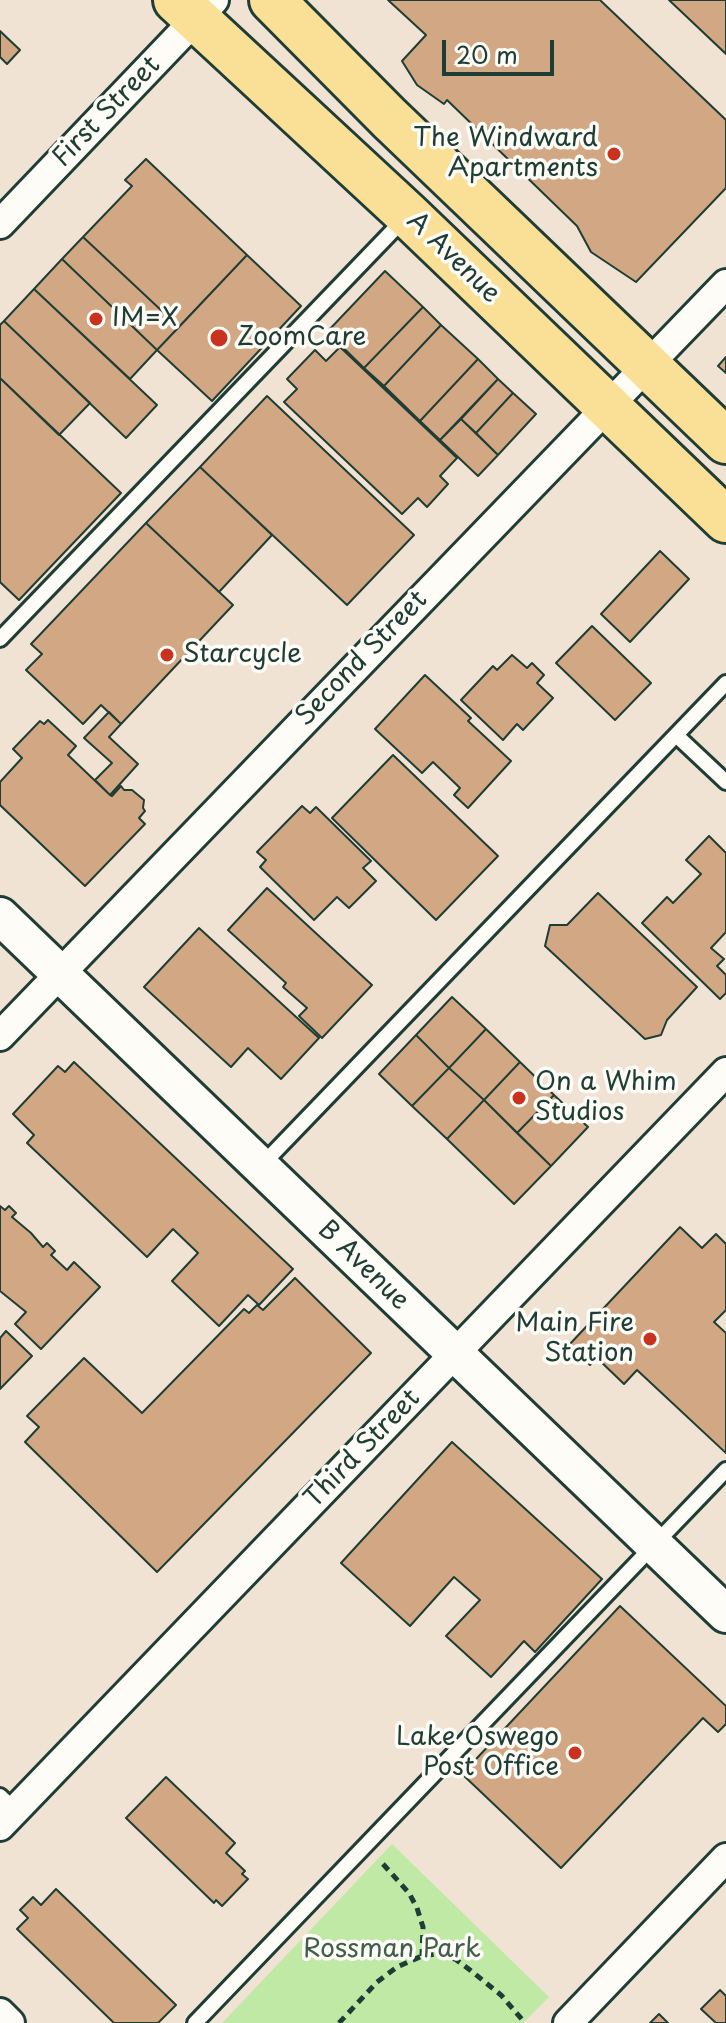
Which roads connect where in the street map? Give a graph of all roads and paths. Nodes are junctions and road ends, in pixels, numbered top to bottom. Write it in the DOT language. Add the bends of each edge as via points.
graph roads {
  1 [pos="272,0"];
  2 [pos="195,6"];
  3 [pos="408,215"];
  4 [pos="0,224"];
  5 [pos="726,284"];
  6 [pos="647,367"];
  7 [pos="608,407"];
  8 [pos="726,441"];
  9 [pos="726,520"];
  10 [pos="0,639"];
  11 [pos="726,683"];
  12 [pos="676,735"];
  13 [pos="726,782"];
  14 [pos="0,916"];
  15 [pos="59,974"];
  16 [pos="0,1036"];
  17 [pos="726,1072"];
  18 [pos="260,1168"];
  19 [pos="455,1354"];
  20 [pos="726,1470"];
  21 [pos="655,1546"];
  22 [pos="726,1614"];
  23 [pos="5,1811"];
  24 [pos="367,1845"];
  25 [pos="726,1858"];
  26 [pos="422,1956"];
  27 [pos="0,2013"];
  28 [pos="10,2023"];
  29 [pos="195,2023"];
  30 [pos="339,2023"];
  31 [pos="525,2023"];
  32 [pos="568,2023"];
  1 -- 6 [label="main road"];
  2 -- 3 [label="main road, A Avenue"];
  2 -- 4 [label="street, First Street"];
  3 -- 7 [label="main road, A Avenue"];
  3 -- 10 [label="lane"];
  5 -- 6 [label="street, Second Street"];
  6 -- 7 [label="street, Second Street"];
  6 -- 8 [label="main road"];
  7 -- 9 [label="main road, A Avenue"];
  7 -- 15 [label="street, Second Street"];
  11 -- 12 [label="lane"];
  12 -- 13 [label="lane"];
  12 -- 18 [label="lane"];
  14 -- 15 [label="street, B Avenue"];
  15 -- 16 [label="street, Second Street"];
  15 -- 18 [label="street, B Avenue"];
  17 -- 19 [label="street, Third Street"];
  18 -- 19 [label="street, B Avenue"];
  19 -- 21 [label="street, B Avenue"];
  19 -- 23 [label="street, Third Street"];
  20 -- 21 [label="lane"];
  21 -- 22 [label="street, B Avenue"];
  21 -- 24 [label="lane"];
  24 -- 26 [label="path" via="417,1908"];
  24 -- 29 [label="lane"];
  25 -- 32 [label="street"];
  26 -- 30 [label="path" via="377,1982"];
  26 -- 31 [label="path" via="435,1954 463,1964"];
  27 -- 28 [label="street"];
}
